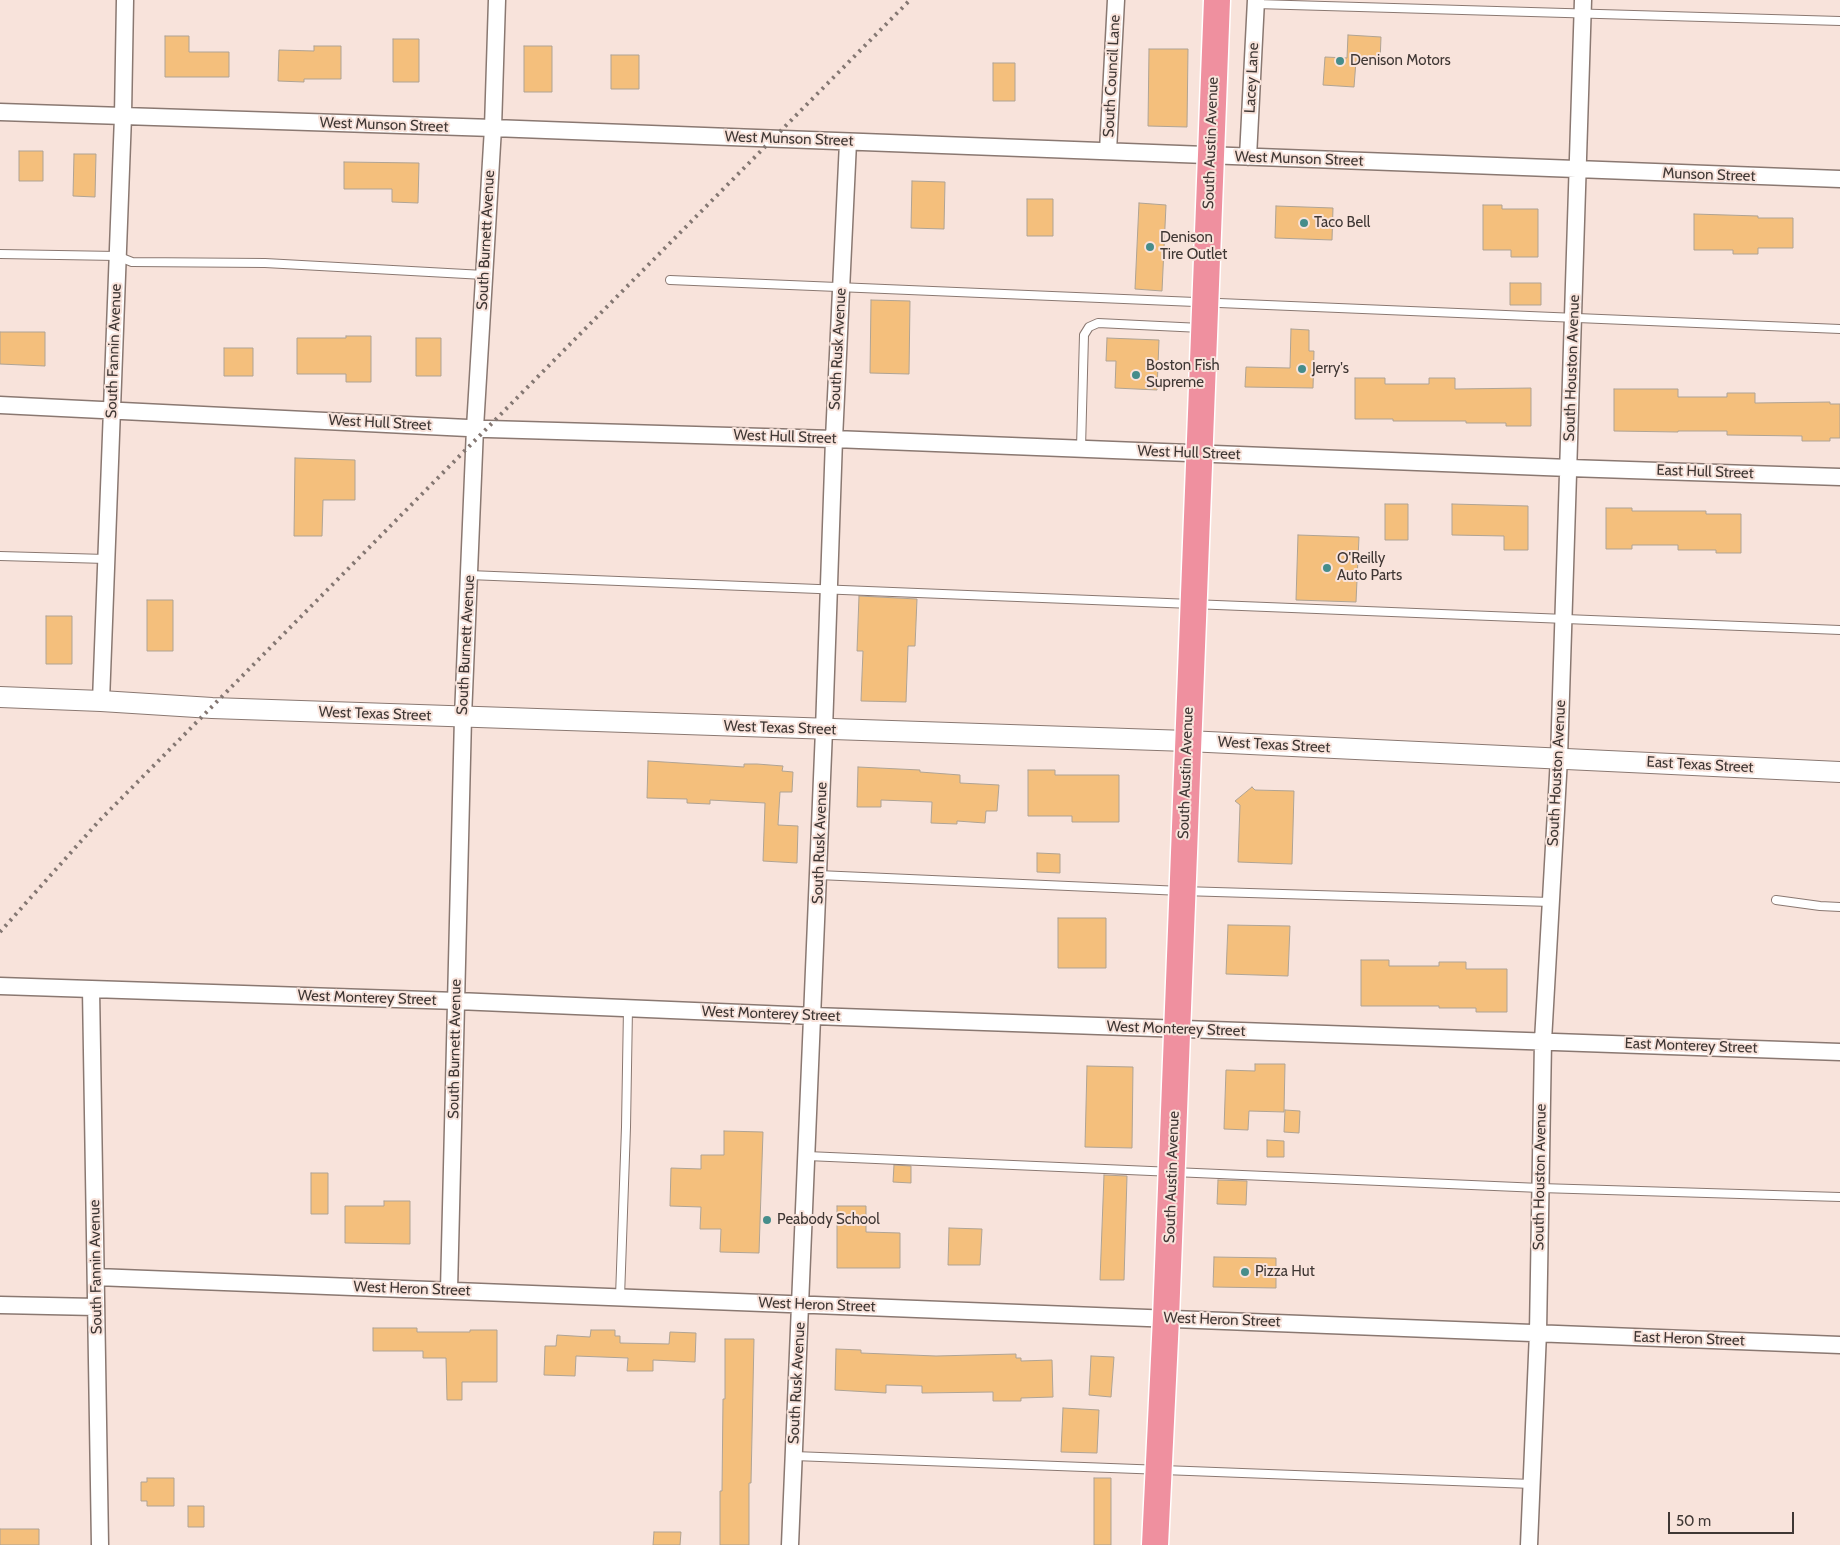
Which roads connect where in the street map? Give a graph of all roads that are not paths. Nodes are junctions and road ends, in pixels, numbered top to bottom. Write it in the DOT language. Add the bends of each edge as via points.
graph roads {
  1 [pos="125,0"];
  2 [pos="497,0"];
  3 [pos="1116,0"];
  4 [pos="1217,0"];
  5 [pos="1256,2"];
  6 [pos="1583,7"];
  7 [pos="1840,20"];
  8 [pos="0,112"];
  9 [pos="123,116"];
  10 [pos="493,128"];
  11 [pos="848,142"];
  12 [pos="1108,151"];
  13 [pos="1210,155"];
  14 [pos="1248,157"];
  15 [pos="1578,170"];
  16 [pos="1840,179"];
  17 [pos="0,254"];
  18 [pos="117,256"];
  19 [pos="484,275"];
  20 [pos="670,280"];
  21 [pos="841,287"];
  22 [pos="1204,302"];
  23 [pos="1574,318"];
  24 [pos="1204,328"];
  25 [pos="1840,328"];
  26 [pos="0,405"];
  27 [pos="111,410"];
  28 [pos="475,428"];
  29 [pos="834,439"];
  30 [pos="1081,448"];
  31 [pos="1198,453"];
  32 [pos="1569,468"];
  33 [pos="1840,476"];
  34 [pos="0,556"];
  35 [pos="106,559"];
  36 [pos="469,575"];
  37 [pos="829,590"];
  38 [pos="1193,604"];
  39 [pos="1564,619"];
  40 [pos="1840,630"];
  41 [pos="0,697"];
  42 [pos="101,701"];
  43 [pos="462,717"];
  44 [pos="824,730"];
  45 [pos="1187,741"];
  46 [pos="1559,758"];
  47 [pos="1840,772"];
  48 [pos="818,875"];
  49 [pos="1182,891"];
  50 [pos="1776,900"];
  51 [pos="1551,902"];
  52 [pos="1840,907"];
  53 [pos="0,986"];
  54 [pos="91,989"];
  55 [pos="457,1001"];
  56 [pos="628,1008"];
  57 [pos="813,1016"];
  58 [pos="1177,1029"];
  59 [pos="1543,1041"];
  60 [pos="1840,1052"];
  61 [pos="807,1156"];
  62 [pos="1172,1170"];
  63 [pos="1540,1188"];
  64 [pos="1840,1197"];
  65 [pos="96,1277"];
  66 [pos="449,1290"];
  67 [pos="620,1297"];
  68 [pos="0,1305"];
  69 [pos="801,1305"];
  70 [pos="96,1307"];
  71 [pos="1166,1318"];
  72 [pos="1538,1332"];
  73 [pos="1840,1345"];
  74 [pos="794,1456"];
  75 [pos="1159,1470"];
  76 [pos="1532,1484"];
  77 [pos="100,1545"];
  78 [pos="790,1545"];
  79 [pos="1155,1545"];
  80 [pos="1529,1545"];
  1 -- 9 [label="street, South Fannin Avenue"];
  2 -- 10 [label="street, South Burnett Avenue"];
  3 -- 12 [label="street, South Council Lane"];
  4 -- 13 [label="highway, South Austin Avenue"];
  5 -- 6 [label="lane"];
  5 -- 14 [label="street, Lacey Lane"];
  6 -- 7 [label="lane"];
  6 -- 15 [label="street, South Houston Avenue"];
  8 -- 9 [label="street, West Munson Street"];
  9 -- 10 [label="street, West Munson Street"];
  9 -- 18 [label="street, South Fannin Avenue"];
  10 -- 11 [label="street, West Munson Street"];
  10 -- 19 [label="street, South Burnett Avenue"];
  11 -- 12 [label="street, West Munson Street"];
  11 -- 21 [label="street, South Rusk Avenue"];
  12 -- 13 [label="street, West Munson Street"];
  13 -- 14 [label="street, West Munson Street"];
  13 -- 22 [label="highway, South Austin Avenue"];
  14 -- 15 [label="street, West Munson Street"];
  15 -- 16 [label="street, Munson Street"];
  15 -- 23 [label="street, South Houston Avenue"];
  17 -- 18 [label="lane"];
  18 -- 19 [label="lane" via="132,262 265,263"];
  18 -- 27 [label="street, South Fannin Avenue"];
  19 -- 28 [label="street, South Burnett Avenue"];
  20 -- 21 [label="lane"];
  21 -- 22 [label="lane"];
  21 -- 29 [label="street, South Rusk Avenue"];
  22 -- 23 [label="lane"];
  22 -- 24 [label="highway, South Austin Avenue"];
  23 -- 25 [label="lane"];
  23 -- 32 [label="street, South Houston Avenue"];
  24 -- 30 [label="lane" via="1098,323 1089,327 1084,335"];
  24 -- 31 [label="highway, South Austin Avenue"];
  26 -- 27 [label="street, West Hull Street"];
  27 -- 28 [label="street, West Hull Street"];
  27 -- 35 [label="street, South Fannin Avenue"];
  28 -- 29 [label="street, West Hull Street"];
  28 -- 36 [label="street, South Burnett Avenue"];
  29 -- 30 [label="street, West Hull Street"];
  29 -- 37 [label="street, South Rusk Avenue"];
  30 -- 31 [label="street, West Hull Street"];
  31 -- 32 [label="street, West Hull Street"];
  31 -- 38 [label="highway, South Austin Avenue"];
  32 -- 33 [label="street, East Hull Street"];
  32 -- 39 [label="street, South Houston Avenue"];
  34 -- 35 [label="lane"];
  35 -- 42 [label="street, South Fannin Avenue"];
  36 -- 37 [label="lane"];
  36 -- 43 [label="street, South Burnett Avenue"];
  37 -- 38 [label="lane"];
  37 -- 44 [label="street, South Rusk Avenue"];
  38 -- 39 [label="lane"];
  38 -- 45 [label="highway, South Austin Avenue"];
  39 -- 40 [label="lane"];
  39 -- 46 [label="street, South Houston Avenue"];
  41 -- 42 [label="street, West Texas Street"];
  42 -- 43 [label="street, West Texas Street"];
  43 -- 44 [label="street, West Texas Street"];
  43 -- 55 [label="street, South Burnett Avenue"];
  44 -- 45 [label="street, West Texas Street"];
  44 -- 48 [label="street, South Rusk Avenue"];
  45 -- 46 [label="street, West Texas Street"];
  45 -- 49 [label="highway, South Austin Avenue"];
  46 -- 47 [label="street, East Texas Street"];
  46 -- 51 [label="street, South Houston Avenue"];
  48 -- 49 [label="lane"];
  48 -- 57 [label="street, South Rusk Avenue"];
  49 -- 51 [label="lane"];
  49 -- 58 [label="highway, South Austin Avenue"];
  50 -- 52 [label="lane"];
  51 -- 59 [label="street, South Houston Avenue"];
  53 -- 54 [label="street, West Monterey Street"];
  54 -- 55 [label="street, West Monterey Street"];
  54 -- 65 [label="street, South Fannin Avenue"];
  55 -- 56 [label="street, West Monterey Street"];
  55 -- 66 [label="street, South Burnett Avenue"];
  56 -- 57 [label="street, West Monterey Street"];
  56 -- 67 [label="lane"];
  57 -- 58 [label="street, West Monterey Street"];
  57 -- 61 [label="street, South Rusk Avenue"];
  58 -- 59 [label="street, West Monterey Street"];
  58 -- 62 [label="highway, South Austin Avenue"];
  59 -- 60 [label="street, East Monterey Street"];
  59 -- 63 [label="street, South Houston Avenue"];
  61 -- 62 [label="lane"];
  61 -- 69 [label="street, South Rusk Avenue"];
  62 -- 63 [label="lane"];
  62 -- 71 [label="highway, South Austin Avenue"];
  63 -- 64 [label="lane"];
  63 -- 72 [label="street, South Houston Avenue"];
  65 -- 66 [label="street, West Heron Street"];
  65 -- 70 [label="street, South Fannin Avenue"];
  66 -- 67 [label="street, West Heron Street"];
  67 -- 69 [label="street, West Heron Street"];
  68 -- 70 [label="street"];
  69 -- 71 [label="street, West Heron Street"];
  69 -- 74 [label="street, South Rusk Avenue"];
  70 -- 77 [label="street, South Fannin Avenue"];
  71 -- 72 [label="street, West Heron Street"];
  71 -- 75 [label="highway, South Austin Avenue"];
  72 -- 73 [label="street, East Heron Street"];
  72 -- 76 [label="street, South Houston Avenue"];
  74 -- 75 [label="lane"];
  74 -- 78 [label="street, South Rusk Avenue"];
  75 -- 76 [label="lane"];
  75 -- 79 [label="highway, South Austin Avenue"];
  76 -- 80 [label="street, South Houston Avenue"];
}
